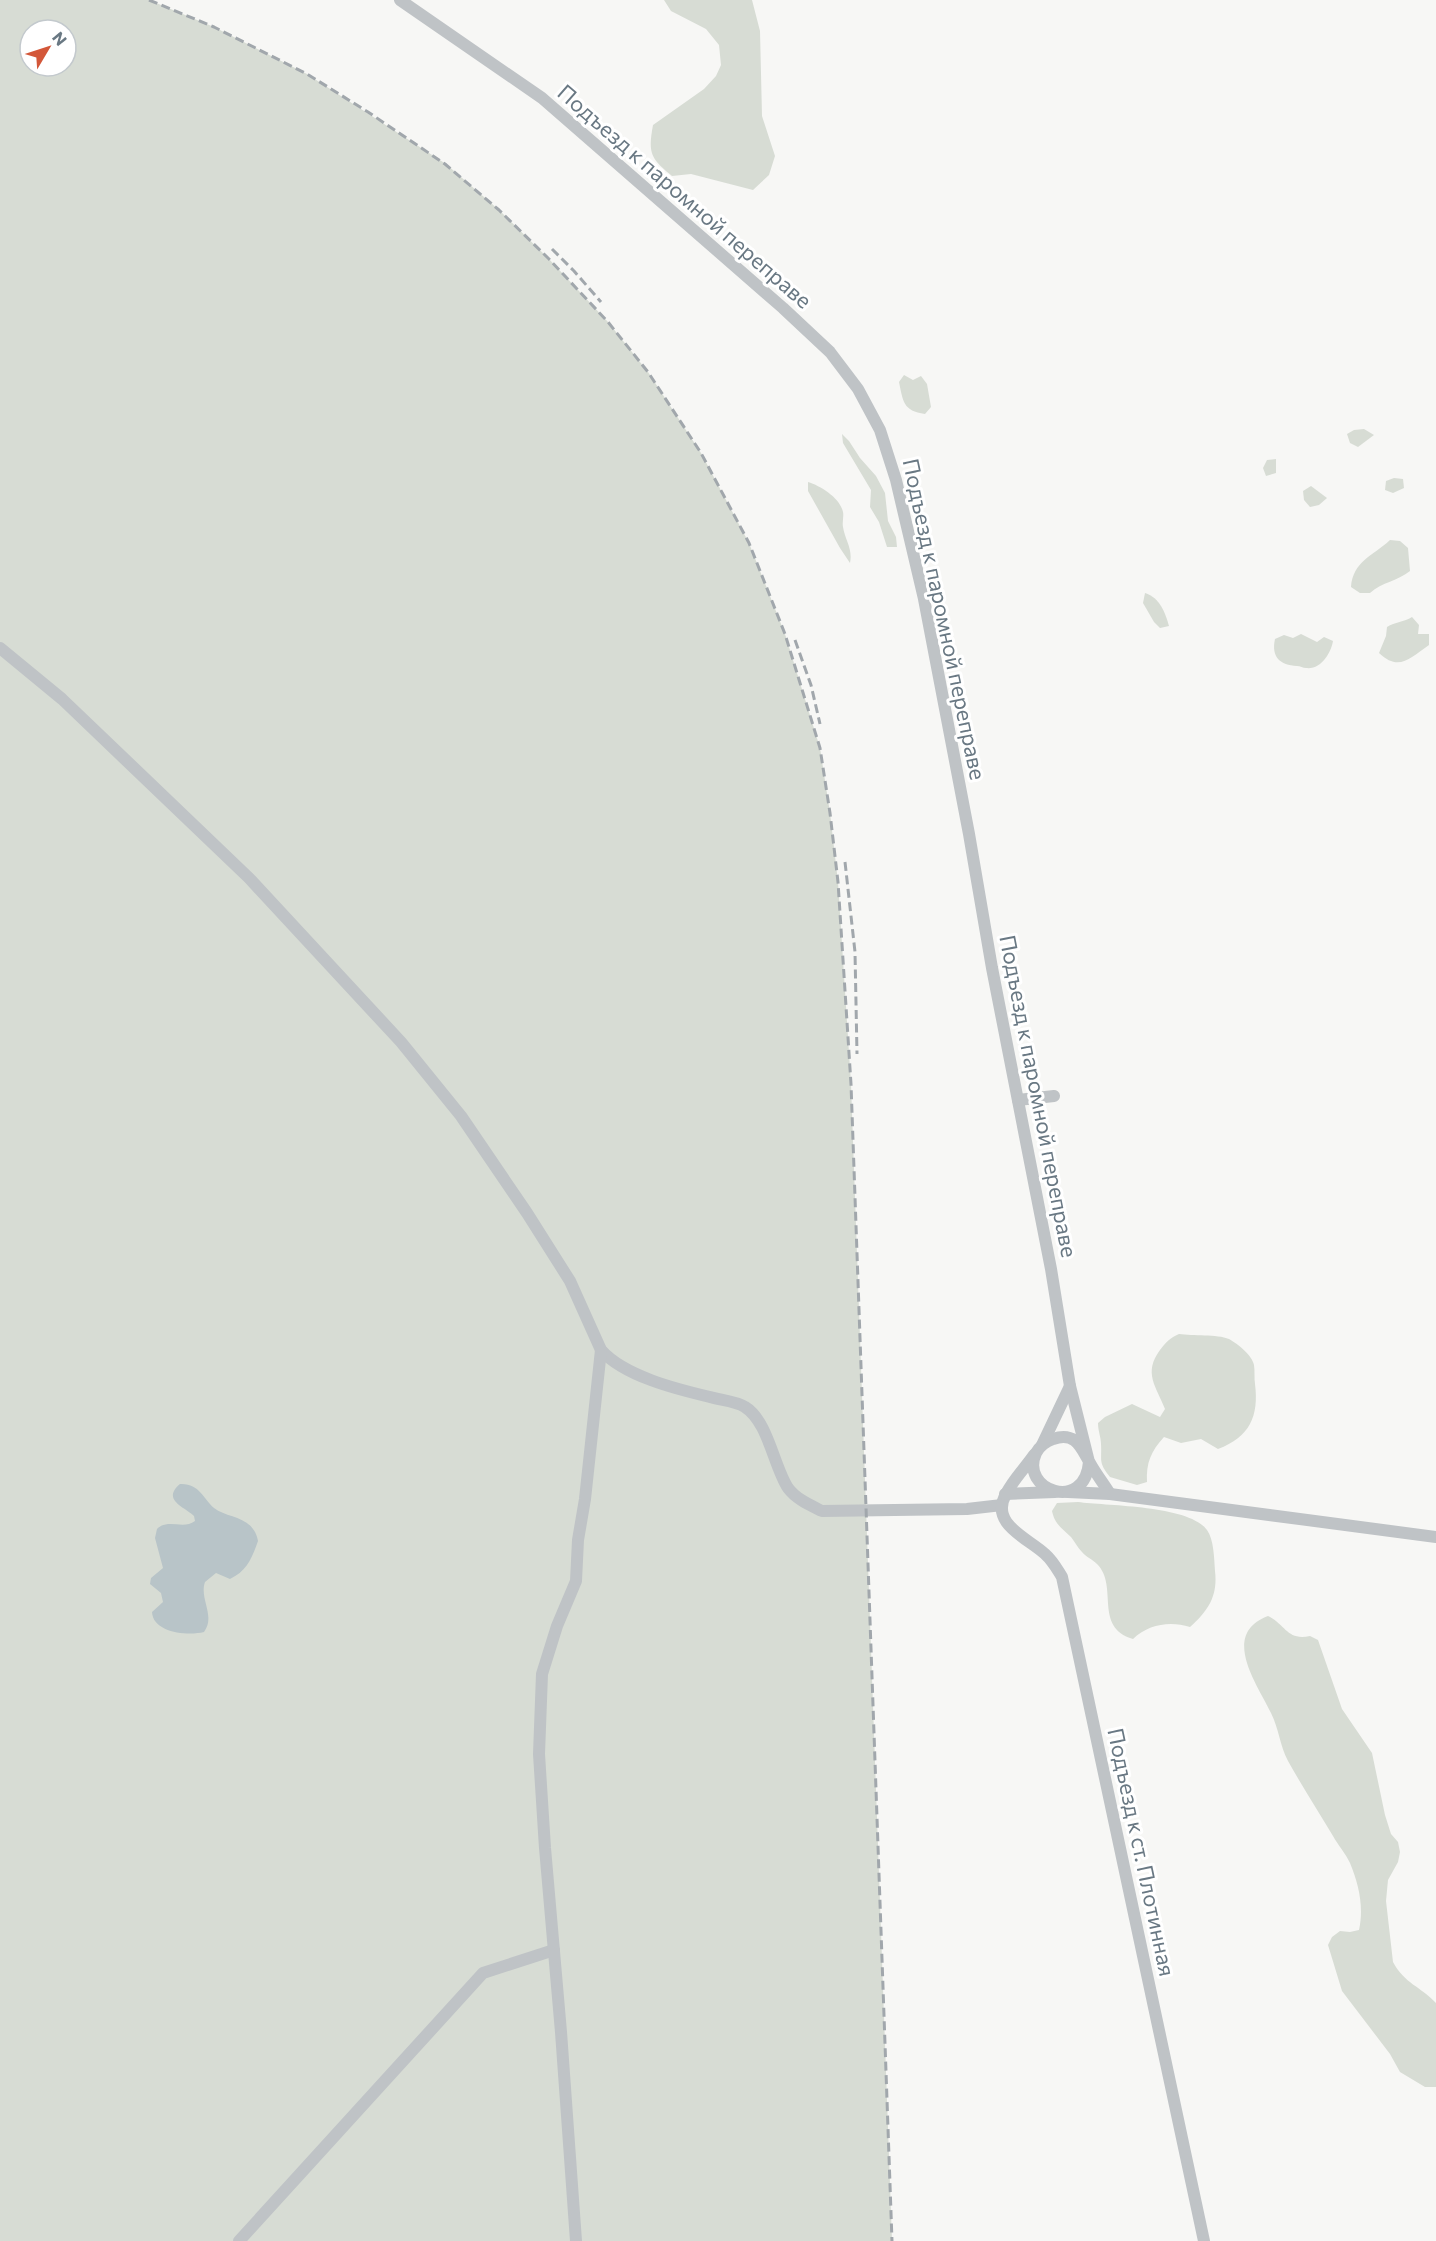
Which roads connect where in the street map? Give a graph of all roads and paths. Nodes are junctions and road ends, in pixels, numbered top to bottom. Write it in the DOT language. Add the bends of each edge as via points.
graph roads {
  1 [pos="400,0"];
  2 [pos="0,648"];
  3 [pos="1054,1096"];
  4 [pos="1018,1100"];
  5 [pos="601,1350"];
  6 [pos="1070,1386"];
  7 [pos="1039,1449"];
  8 [pos="1089,1461"];
  9 [pos="1062,1492"];
  10 [pos="1110,1494"];
  11 [pos="1004,1500"];
  12 [pos="1436,1537"];
  13 [pos="554,1950"];
  14 [pos="239,2241"];
  15 [pos="576,2241"];
  16 [pos="1204,2241"];
  1 -- 4 [label="street, Подъезд к паромной переправе" via="542,98 783,308 830,352 858,389 880,430 896,480 924,599"];
  2 -- 5 [label="street" via="62,699 249,878 400,1042 461,1116 527,1213 570,1281"];
  3 -- 4 [label="street"];
  4 -- 6 [label="street, Подъезд к паромной переправе"];
  5 -- 11 [label="street" via="630,1371 683,1391 745,1407 758,1421 788,1488 822,1511 967,1509"];
  5 -- 13 [label="street" via="576,1581 542,1674 539,1754"];
  6 -- 7 [label="street"];
  6 -- 8 [label="street, Подъезд к паромной переправе"];
  7 -- 8 [label="street" via="1050,1439 1070,1439 1086,1452"];
  7 -- 9 [label="street" via="1034,1463 1039,1482 1047,1489"];
  7 -- 11 [label="street"];
  8 -- 9 [label="street" via="1084,1481"];
  8 -- 10 [label="street"];
  9 -- 10 [label="street"];
  9 -- 11 [label="street"];
  10 -- 12 [label="street"];
  11 -- 16 [label="street, Подъезд к ст. Плотинная" via="1006,1522 1045,1553 1062,1577"];
  13 -- 14 [label="street" via="483,1973"];
  13 -- 15 [label="street"];
}
